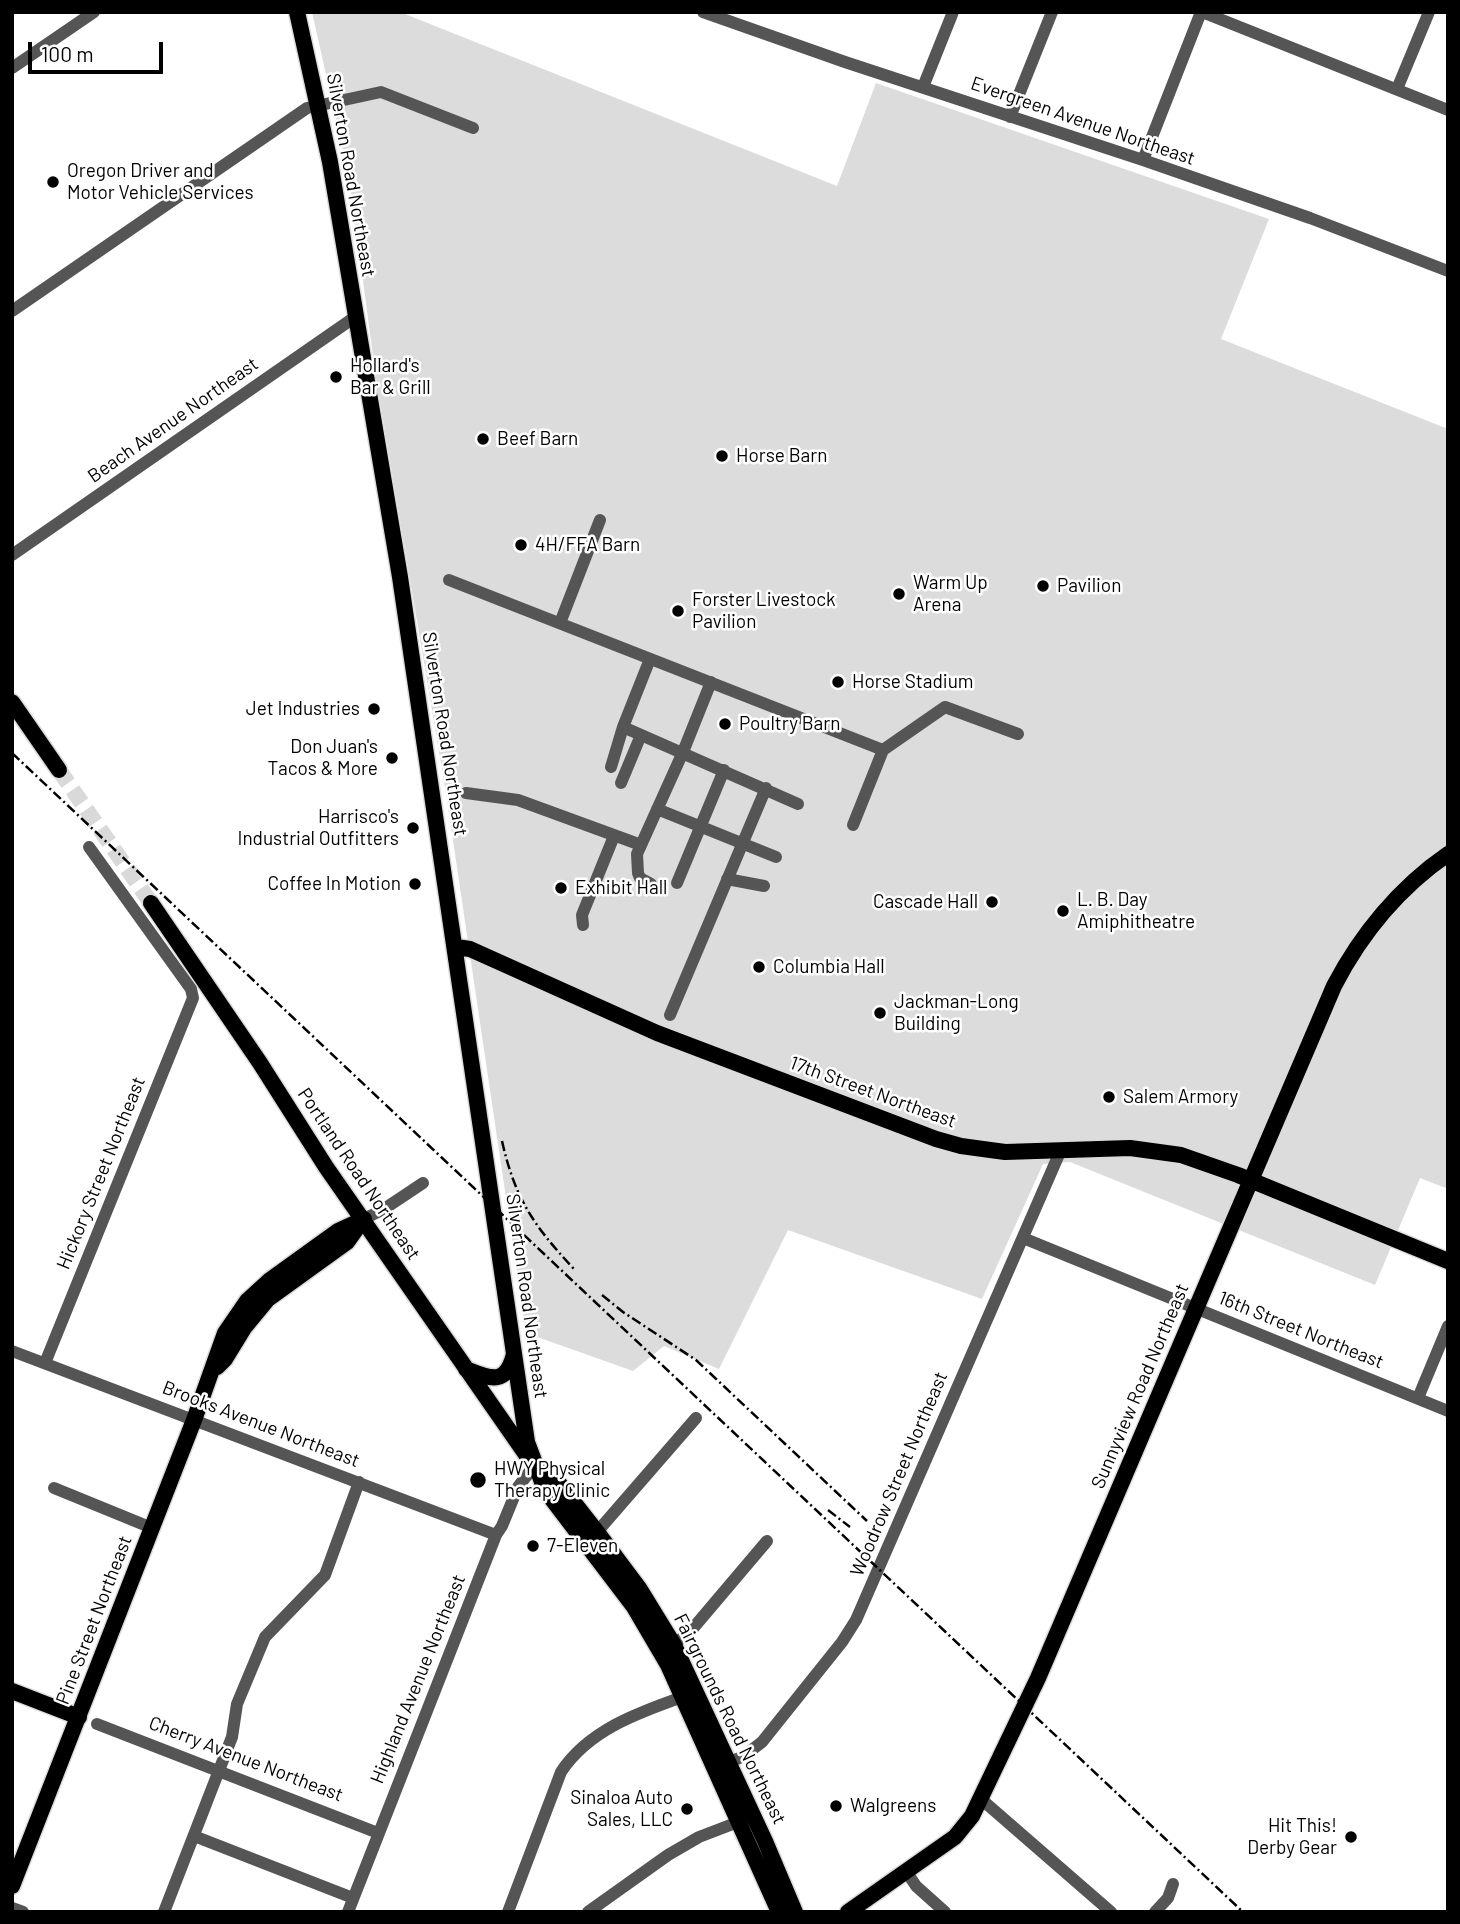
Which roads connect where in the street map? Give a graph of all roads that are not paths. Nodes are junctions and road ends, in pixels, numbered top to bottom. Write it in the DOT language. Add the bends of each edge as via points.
graph roads {
  1 [pos="94,12"];
  2 [pos="297,12"];
  3 [pos="703,12"];
  4 [pos="953,12"];
  5 [pos="1052,12"];
  6 [pos="1201,12"];
  7 [pos="1430,12"];
  8 [pos="12,68"];
  9 [pos="923,87"];
  10 [pos="1397,89"];
  11 [pos="319,105"];
  12 [pos="1448,110"];
  13 [pos="1010,117"];
  14 [pos="473,128"];
  15 [pos="1143,160"];
  16 [pos="1448,271"];
  17 [pos="12,311"];
  18 [pos="355,317"];
  19 [pos="600,520"];
  20 [pos="12,555"];
  21 [pos="449,580"];
  22 [pos="560,623"];
  23 [pos="650,659"];
  24 [pos="711,682"];
  25 [pos="12,702"];
  26 [pos="623,727"];
  27 [pos="1018,734"];
  28 [pos="641,735"];
  29 [pos="883,750"];
  30 [pos="683,752"];
  31 [pos="611,767"];
  32 [pos="59,770"];
  33 [pos="724,770"];
  34 [pos="621,783"];
  35 [pos="766,789"];
  36 [pos="466,793"];
  37 [pos="798,804"];
  38 [pos="657,809"];
  39 [pos="853,825"];
  40 [pos="700,826"];
  41 [pos="614,836"];
  42 [pos="743,843"];
  43 [pos="641,845"];
  44 [pos="89,847"];
  45 [pos="1448,853"];
  46 [pos="776,857"];
  47 [pos="727,880"];
  48 [pos="677,883"];
  49 [pos="651,884"];
  50 [pos="764,886"];
  51 [pos="151,903"];
  52 [pos="583,925"];
  53 [pos="456,947"];
  54 [pos="670,1015"];
  55 [pos="1060,1152"];
  56 [pos="1251,1180"];
  57 [pos="423,1183"];
  58 [pos="364,1219"];
  59 [pos="1023,1238"];
  60 [pos="1448,1261"];
  61 [pos="1196,1309"];
  62 [pos="1448,1326"];
  63 [pos="12,1351"];
  64 [pos="514,1354"];
  65 [pos="45,1363"];
  66 [pos="466,1369"];
  67 [pos="1418,1398"];
  68 [pos="1448,1411"];
  69 [pos="696,1418"];
  70 [pos="194,1420"];
  71 [pos="534,1466"];
  72 [pos="359,1482"];
  73 [pos="54,1488"];
  74 [pos="152,1528"];
  75 [pos="597,1532"];
  76 [pos="496,1535"];
  77 [pos="767,1541"];
  78 [pos="667,1648"];
  79 [pos="12,1691"];
  80 [pos="690,1695"];
  81 [pos="79,1717"];
  82 [pos="97,1724"];
  83 [pos="721,1765"];
  84 [pos="219,1770"];
  85 [pos="981,1800"];
  86 [pos="747,1819"];
  87 [pos="378,1833"];
  88 [pos="194,1836"];
  89 [pos="906,1871"];
  90 [pos="1173,1884"];
  91 [pos="12,1886"];
  92 [pos="353,1898"];
  93 [pos="12,1908"];
  94 [pos="23,1912"];
  95 [pos="164,1912"];
  96 [pos="348,1912"];
  97 [pos="508,1912"];
  98 [pos="587,1912"];
  99 [pos="779,1912"];
  100 [pos="795,1912"];
  101 [pos="848,1912"];
  102 [pos="945,1912"];
  103 [pos="1111,1912"];
  104 [pos="1155,1912"];
  1 -- 8 [label="street"];
  2 -- 11 [label="main road, Silverton Road Northeast"];
  3 -- 9 [label="street, Evergreen Avenue Northeast"];
  4 -- 9 [label="street"];
  5 -- 13 [label="street"];
  6 -- 10 [label="street"];
  6 -- 15 [label="street"];
  7 -- 10 [label="street"];
  9 -- 13 [label="street, Evergreen Avenue Northeast"];
  10 -- 12 [label="street"];
  11 -- 14 [label="street" via="381,92"];
  11 -- 17 [label="street" via="304,109"];
  11 -- 18 [label="main road, Silverton Road Northeast"];
  13 -- 15 [label="street, Evergreen Avenue Northeast"];
  15 -- 16 [label="street, Evergreen Avenue Northeast"];
  18 -- 20 [label="street, Beach Avenue Northeast"];
  18 -- 53 [label="main road, Silverton Road Northeast"];
  19 -- 22 [label="street"];
  21 -- 22 [label="street"];
  22 -- 23 [label="street"];
  23 -- 24 [label="street"];
  23 -- 26 [label="street"];
  24 -- 29 [label="street"];
  24 -- 30 [label="street"];
  25 -- 32 [label="main road"];
  26 -- 28 [label="street"];
  26 -- 31 [label="street"];
  27 -- 29 [label="street" via="945,707"];
  28 -- 30 [label="street"];
  28 -- 34 [label="street"];
  29 -- 39 [label="street"];
  30 -- 33 [label="street"];
  30 -- 38 [label="street"];
  33 -- 35 [label="street"];
  33 -- 40 [label="street"];
  35 -- 37 [label="street"];
  35 -- 42 [label="street"];
  36 -- 41 [label="street" via="518,800"];
  38 -- 40 [label="street"];
  38 -- 43 [label="street"];
  40 -- 42 [label="street"];
  40 -- 48 [label="street"];
  41 -- 43 [label="street"];
  41 -- 52 [label="street" via="582,915"];
  42 -- 46 [label="street"];
  42 -- 47 [label="street"];
  43 -- 49 [label="street" via="638,873"];
  44 -- 65 [label="street, Hickory Street Northeast" via="193,998"];
  45 -- 56 [label="main road, Sunnyview Road Northeast" via="1385,910 1344,967"];
  47 -- 50 [label="street"];
  47 -- 54 [label="street"];
  51 -- 58 [label="main road, Portland Road Northeast"];
  53 -- 55 [label="main road, 17th Street Northeast" via="657,1033 936,1139 994,1151"];
  53 -- 64 [label="main road, Silverton Road Northeast"];
  55 -- 56 [label="main road, 17th Street Northeast" via="1152,1150 1200,1160"];
  55 -- 59 [label="street, Woodrow Street Northeast"];
  56 -- 60 [label="main road, 17th Street Northeast"];
  56 -- 61 [label="main road, Sunnyview Road Northeast"];
  57 -- 58 [label="street, Pine Street Northeast"];
  58 -- 66 [label="main road, Portland Road Northeast"];
  58 -- 70 [label="main road, Pine Street Northeast" via="338,1231 256,1293 225,1333"];
  59 -- 61 [label="street, 16th Street Northeast"];
  59 -- 83 [label="street, Woodrow Street Northeast" via="856,1619 762,1742"];
  61 -- 67 [label="street, 16th Street Northeast"];
  61 -- 85 [label="main road, Sunnyview Road Northeast"];
  62 -- 67 [label="street"];
  63 -- 65 [label="street, Brooks Avenue Northeast"];
  64 -- 66 [label="main road" via="511,1367 500,1377"];
  64 -- 71 [label="main road, Silverton Road Northeast"];
  65 -- 70 [label="street, Brooks Avenue Northeast"];
  66 -- 71 [label="main road, Portland Road Northeast"];
  67 -- 68 [label="street, 16th Street Northeast"];
  69 -- 75 [label="street"];
  70 -- 72 [label="street, Brooks Avenue Northeast"];
  70 -- 74 [label="main road, Pine Street Northeast"];
  71 -- 75 [label="main road, Fairgrounds Road Northeast" via="557,1481"];
  71 -- 76 [label="street, Highland Avenue Northeast" via="518,1487"];
  71 -- 78 [label="main road, Fairgrounds Road Northeast" via="545,1490"];
  72 -- 76 [label="street, Brooks Avenue Northeast"];
  72 -- 84 [label="street" via="325,1575 259,1647"];
  73 -- 74 [label="street"];
  74 -- 81 [label="main road, Pine Street Northeast"];
  75 -- 78 [label="main road, Fairgrounds Road Northeast" via="639,1588"];
  76 -- 87 [label="street, Highland Avenue Northeast"];
  77 -- 78 [label="street" via="689,1633"];
  78 -- 80 [label="main road, Fairgrounds Road Northeast"];
  79 -- 81 [label="main road"];
  80 -- 83 [label="main road, Fairgrounds Road Northeast"];
  80 -- 97 [label="street" via="601,1732 571,1757 561,1772"];
  81 -- 91 [label="main road, Pine Street Northeast"];
  82 -- 84 [label="street, Cherry Avenue Northeast"];
  83 -- 86 [label="main road, Fairgrounds Road Northeast"];
  84 -- 87 [label="street, Cherry Avenue Northeast"];
  84 -- 88 [label="street"];
  85 -- 89 [label="main road, Sunnyview Road Northeast" via="954,1837"];
  85 -- 103 [label="street"];
  86 -- 98 [label="street" via="667,1855"];
  86 -- 99 [label="main road, Fairgrounds Road Northeast"];
  86 -- 100 [label="main road, Fairgrounds Road Northeast"];
  87 -- 92 [label="street, Highland Avenue Northeast"];
  88 -- 92 [label="street"];
  88 -- 95 [label="street"];
  89 -- 101 [label="main road, Sunnyview Road Northeast"];
  89 -- 102 [label="street"];
  90 -- 104 [label="street"];
  92 -- 96 [label="street, Highland Avenue Northeast"];
  93 -- 94 [label="street"];
}
